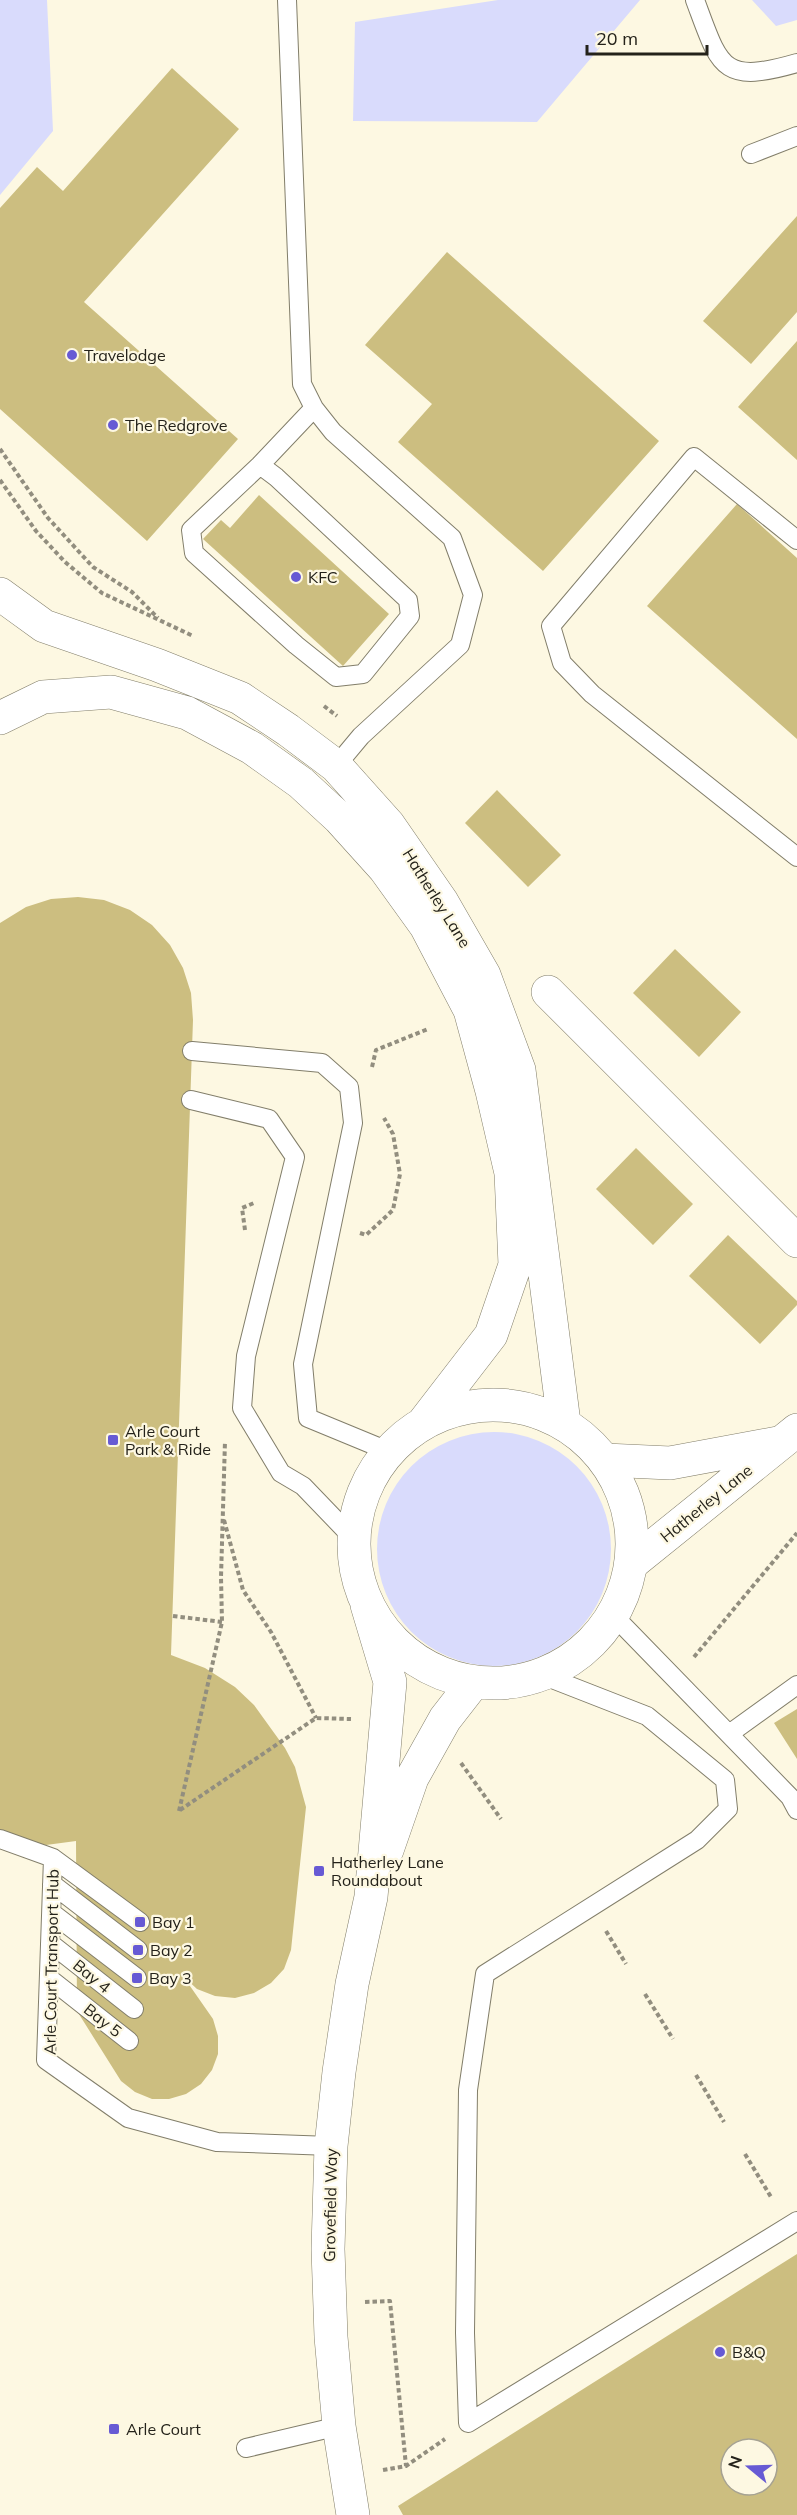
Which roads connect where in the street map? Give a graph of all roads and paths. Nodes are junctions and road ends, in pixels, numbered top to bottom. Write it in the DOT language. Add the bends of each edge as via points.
graph roads {
  1 [pos="287,0"];
  2 [pos="695,0"];
  3 [pos="797,63"];
  4 [pos="797,136"];
  5 [pos="751,154"];
  6 [pos="314,408"];
  7 [pos="0,449"];
  8 [pos="260,465"];
  9 [pos="0,480"];
  10 [pos="797,540"];
  11 [pos="0,594"];
  12 [pos="161,621"];
  13 [pos="204,641"];
  14 [pos="0,718"];
  15 [pos="336,766"];
  16 [pos="797,857"];
  17 [pos="549,992"];
  18 [pos="192,1051"];
  19 [pos="190,1100"];
  20 [pos="797,1241"];
  21 [pos="424,1422"];
  22 [pos="564,1423"];
  23 [pos="789,1436"];
  24 [pos="388,1450"];
  25 [pos="605,1460"];
  26 [pos="797,1533"];
  27 [pos="353,1538"];
  28 [pos="632,1564"];
  29 [pos="367,1605"];
  30 [pos="613,1615"];
  31 [pos="173,1616"];
  32 [pos="222,1622"];
  33 [pos="542,1675"];
  34 [pos="674,1680"];
  35 [pos="473,1683"];
  36 [pos="797,1685"];
  37 [pos="316,1718"];
  38 [pos="359,1719"];
  39 [pos="729,1734"];
  40 [pos="460,1761"];
  41 [pos="797,1810"];
  42 [pos="501,1819"];
  43 [pos="0,1839"];
  44 [pos="53,1858"];
  45 [pos="52,1884"];
  46 [pos="371,1897"];
  47 [pos="591,1907"];
  48 [pos="52,1912"];
  49 [pos="140,1922"];
  50 [pos="50,1943"];
  51 [pos="138,1950"];
  52 [pos="626,1964"];
  53 [pos="49,1978"];
  54 [pos="136,1978"];
  55 [pos="645,1994"];
  56 [pos="134,2010"];
  57 [pos="673,2039"];
  58 [pos="129,2041"];
  59 [pos="696,2075"];
  60 [pos="724,2122"];
  61 [pos="332,2146"];
  62 [pos="745,2154"];
  63 [pos="771,2197"];
  64 [pos="797,2221"];
  65 [pos="363,2302"];
  66 [pos="468,2423"];
  67 [pos="339,2426"];
  68 [pos="246,2448"];
  69 [pos="406,2466"];
  70 [pos="389,2469"];
  71 [pos="353,2515"];
  1 -- 6 [label="lane" via="302,384"];
  2 -- 3 [label="lane" via="713,48 725,64 744,73"];
  4 -- 5 [label="lane"];
  6 -- 8 [label="lane"];
  6 -- 15 [label="lane" via="333,432 452,538 473,595 460,645 361,736"];
  7 -- 12 [label="path" via="48,518 93,567 132,592"];
  8 -- 8 [label="lane" via="408,600 410,616 363,674 336,677 194,553 191,530"];
  9 -- 12 [label="path" via="36,531 65,562 102,593"];
  10 -- 16 [label="lane" via="694,457 551,626 562,663 592,694"];
  11 -- 15 [label="street, Hatherley Lane" via="44,626 240,698"];
  12 -- 13 [label="path"];
  14 -- 21 [label="street, Hatherley Lane" via="44,698 111,692 187,713 252,748 301,783 385,869 426,926 471,1010 511,1173 515,1265 491,1335"];
  15 -- 22 [label="street, Hatherley Lane" via="388,824 442,902 484,975 519,1070"];
  17 -- 20 [label="street"];
  18 -- 24 [label="lane" via="322,1063 349,1087 353,1123 303,1364 308,1418"];
  19 -- 27 [label="lane" via="269,1119 295,1157 246,1356 242,1408 281,1473 303,1486"];
  21 -- 22 [label="street" via="458,1408 494,1404 530,1409"];
  21 -- 24 [label="street"];
  22 -- 25 [label="street"];
  23 -- 25 [label="street, Hatherley Lane" via="670,1463"];
  23 -- 28 [label="street, Hatherley Lane"];
  24 -- 27 [label="street" via="363,1491"];
  25 -- 28 [label="street" via="623,1492 632,1527"];
  26 -- 34 [label="path"];
  27 -- 29 [label="street" via="356,1572"];
  28 -- 30 [label="street"];
  29 -- 35 [label="street" via="392,1642 430,1669"];
  29 -- 46 [label="street, Grovefield Way" via="390,1683"];
  30 -- 33 [label="street" via="582,1651"];
  30 -- 34 [label="lane"];
  31 -- 32 [label="path"];
  32 -- 37 [label="path" via="223,1514 243,1590 271,1632"];
  32 -- 37 [label="path" via="180,1811"];
  33 -- 35 [label="street" via="508,1684"];
  33 -- 47 [label="lane" via="647,1716 725,1780 728,1809 697,1840"];
  34 -- 39 [label="lane"];
  35 -- 46 [label="street, Grovefield Way" via="445,1719 412,1778"];
  36 -- 39 [label="lane"];
  37 -- 38 [label="path"];
  39 -- 41 [label="lane" via="790,1797"];
  40 -- 42 [label="path"];
  43 -- 44 [label="lane, Arle Court Transport Hub"];
  44 -- 45 [label="lane, Arle Court Transport Hub"];
  44 -- 49 [label="lane"];
  45 -- 48 [label="lane, Arle Court Transport Hub"];
  45 -- 51 [label="lane"];
  46 -- 61 [label="street, Grovefield Way" via="352,1984"];
  47 -- 52 [label="path"];
  47 -- 66 [label="lane" via="485,1974 468,2090"];
  48 -- 50 [label="lane, Arle Court Transport Hub"];
  48 -- 54 [label="lane"];
  50 -- 53 [label="lane, Arle Court Transport Hub"];
  50 -- 56 [label="lane, Bay 4"];
  53 -- 58 [label="lane, Bay 5"];
  53 -- 61 [label="lane, Arle Court Transport Hub" via="46,2060 128,2118 217,2142"];
  55 -- 57 [label="path"];
  59 -- 60 [label="path"];
  61 -- 67 [label="street, Grovefield Way" via="328,2249"];
  62 -- 63 [label="path"];
  64 -- 66 [label="lane"];
  65 -- 69 [label="path" via="390,2301"];
  66 -- 69 [label="path"];
  67 -- 68 [label="lane"];
  67 -- 71 [label="street, Grovefield Way"];
  69 -- 70 [label="path"];
}
